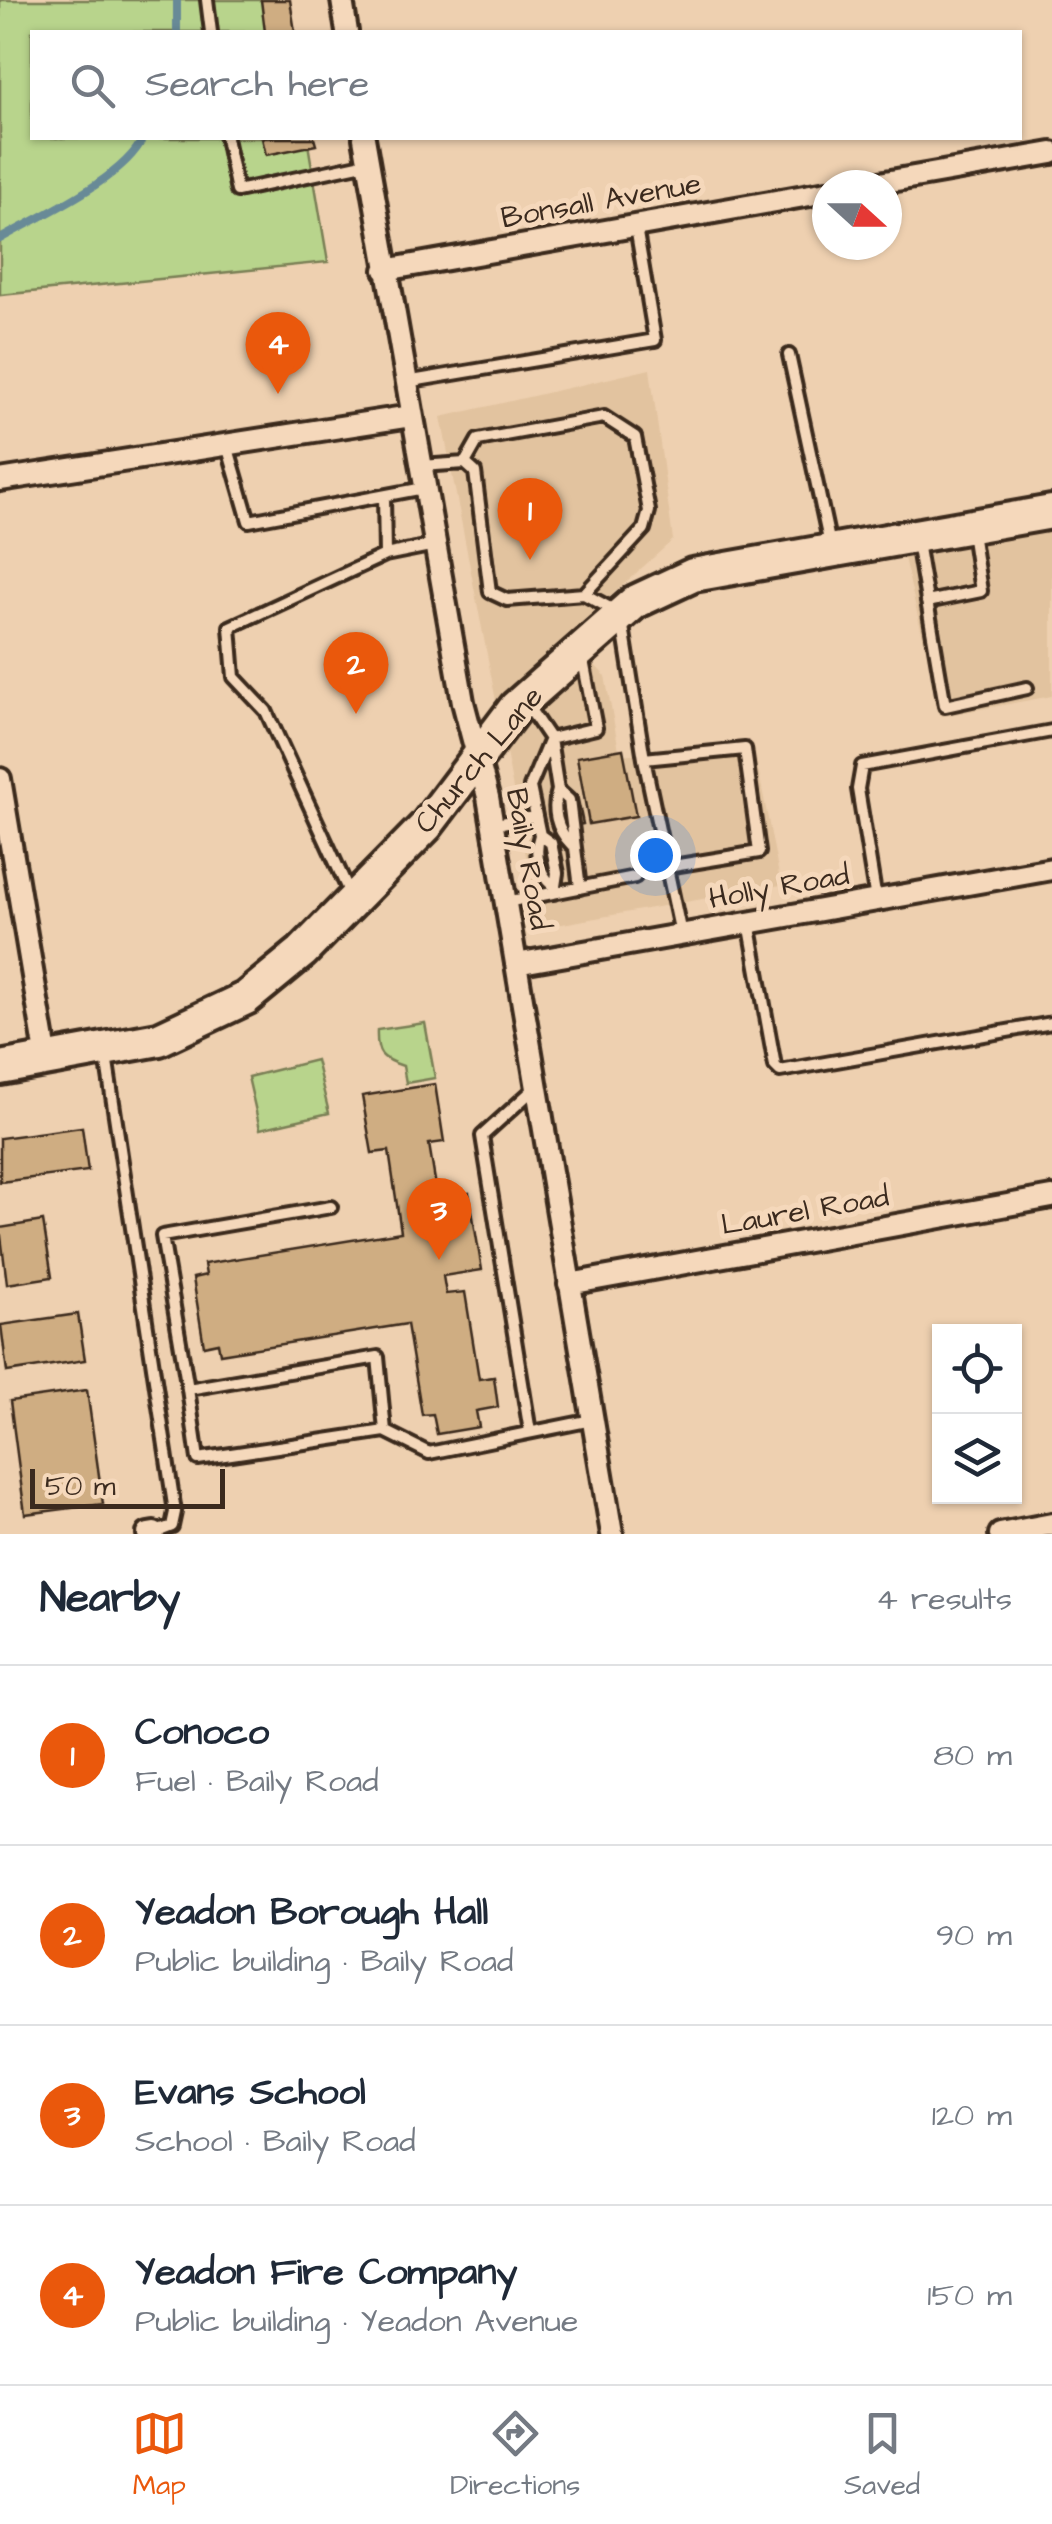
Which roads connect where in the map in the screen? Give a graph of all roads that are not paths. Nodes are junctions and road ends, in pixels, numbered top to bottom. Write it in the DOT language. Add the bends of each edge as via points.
graph roads {
  1 [pos="207,0"];
  2 [pos="342,0"];
  3 [pos="211,30"];
  4 [pos="348,30"];
  5 [pos="226,140"];
  6 [pos="364,140"];
  7 [pos="1052,153"];
  8 [pos="368,163"];
  9 [pos="902,179"];
  10 [pos="812,195"];
  11 [pos="636,226"];
  12 [pos="385,270"];
  13 [pos="789,355"];
  14 [pos="405,382"];
  15 [pos="411,416"];
  16 [pos="226,445"];
  17 [pos="465,462"];
  18 [pos="420,466"];
  19 [pos="0,480"];
  20 [pos="424,488"];
  21 [pos="384,496"];
  22 [pos="1052,512"];
  23 [pos="971,526"];
  24 [pos="916,536"];
  25 [pos="435,546"];
  26 [pos="831,550"];
  27 [pos="384,555"];
  28 [pos="584,594"];
  29 [pos="927,602"];
  30 [pos="621,614"];
  31 [pos="581,649"];
  32 [pos="1027,688"];
  33 [pos="524,700"];
  34 [pos="1052,731"];
  35 [pos="550,739"];
  36 [pos="477,758"];
  37 [pos="644,759"];
  38 [pos="0,779"];
  39 [pos="536,816"];
  40 [pos="492,825"];
  41 [pos="667,867"];
  42 [pos="1052,869"];
  43 [pos="636,877"];
  44 [pos="580,888"];
  45 [pos="553,889"];
  46 [pos="876,900"];
  47 [pos="353,901"];
  48 [pos="506,902"];
  49 [pos="749,922"];
  50 [pos="681,934"];
  51 [pos="516,964"];
  52 [pos="1052,1023"];
  53 [pos="105,1050"];
  54 [pos="47,1060"];
  55 [pos="0,1068"];
  56 [pos="536,1087"];
  57 [pos="1052,1197"];
  58 [pos="331,1208"];
  59 [pos="570,1284"];
  60 [pos="188,1389"];
  61 [pos="592,1420"];
  62 [pos="385,1431"];
  63 [pos="530,1432"];
  64 [pos="1052,1524"];
  65 [pos="151,1534"];
  66 [pos="612,1534"];
  67 [pos="1000,1534"];
  1 -- 3 [label="lane"];
  2 -- 4 [label="street"];
  5 -- 8 [label="lane" via="237,191"];
  6 -- 8 [label="street, Baily Road"];
  7 -- 9 [label="street"];
  8 -- 12 [label="street, Baily Road"];
  10 -- 11 [label="street, Bonsall Avenue"];
  11 -- 12 [label="street, Bonsall Avenue"];
  11 -- 14 [label="lane" via="655,340"];
  12 -- 14 [label="street, Baily Road"];
  13 -- 26 [label="lane"];
  14 -- 15 [label="street, Baily Road"];
  15 -- 16 [label="street"];
  15 -- 18 [label="street, Baily Road"];
  16 -- 19 [label="street"];
  16 -- 21 [label="lane" via="250,521"];
  17 -- 18 [label="lane"];
  17 -- 28 [label="lane" via="475,472 490,592 507,600"];
  17 -- 28 [label="lane" via="478,440 604,417 635,437 649,511 644,528"];
  18 -- 20 [label="street, Baily Road"];
  20 -- 21 [label="lane"];
  20 -- 25 [label="street, Baily Road"];
  21 -- 27 [label="lane"];
  22 -- 23 [label="main road, Church Lane"];
  23 -- 24 [label="main road, Church Lane"];
  23 -- 29 [label="lane" via="981,591"];
  24 -- 26 [label="main road, Church Lane"];
  24 -- 29 [label="lane"];
  25 -- 27 [label="lane"];
  25 -- 36 [label="street, Baily Road"];
  26 -- 30 [label="main road, Church Lane" via="693,575"];
  27 -- 47 [label="lane" via="230,628 234,677 266,711"];
  28 -- 30 [label="lane"];
  29 -- 32 [label="lane" via="944,706"];
  30 -- 31 [label="main road, Church Lane"];
  30 -- 37 [label="lane"];
  31 -- 33 [label="main road, Church Lane"];
  31 -- 35 [label="lane" via="596,728"];
  33 -- 35 [label="lane"];
  33 -- 36 [label="main road, Church Lane"];
  34 -- 46 [label="lane" via="862,766 858,789"];
  35 -- 39 [label="lane" via="530,786"];
  35 -- 44 [label="lane" via="558,790 569,800"];
  36 -- 40 [label="street, Baily Road"];
  36 -- 47 [label="main road, Church Lane" via="426,826"];
  37 -- 41 [label="lane"];
  37 -- 41 [label="lane" via="745,749 759,852"];
  38 -- 54 [label="street"];
  39 -- 40 [label="lane"];
  39 -- 45 [label="lane" via="558,873"];
  40 -- 48 [label="street, Baily Road"];
  41 -- 50 [label="lane"];
  42 -- 46 [label="street, Holly Road"];
  43 -- 44 [label="lane"];
  44 -- 45 [label="lane"];
  45 -- 48 [label="lane"];
  46 -- 49 [label="street, Holly Road"];
  47 -- 53 [label="main road, Church Lane" via="284,969 226,1011 160,1039"];
  48 -- 51 [label="street, Baily Road"];
  49 -- 50 [label="street, Holly Road"];
  49 -- 52 [label="lane" via="780,1071"];
  50 -- 51 [label="street, Holly Road"];
  51 -- 56 [label="street, Baily Road"];
  53 -- 54 [label="main road, Church Lane"];
  53 -- 65 [label="lane" via="176,1512 172,1526"];
  54 -- 55 [label="main road, Church Lane"];
  56 -- 59 [label="street, Baily Road"];
  56 -- 63 [label="lane" via="482,1136"];
  57 -- 59 [label="street, Laurel Road"];
  58 -- 60 [label="lane" via="162,1236"];
  59 -- 61 [label="street, Baily Road"];
  60 -- 62 [label="lane" via="198,1459"];
  60 -- 62 [label="lane" via="378,1357"];
  61 -- 63 [label="lane"];
  61 -- 66 [label="street, Baily Road"];
  62 -- 63 [label="lane" via="429,1453"];
  64 -- 67 [label="street"];
}
